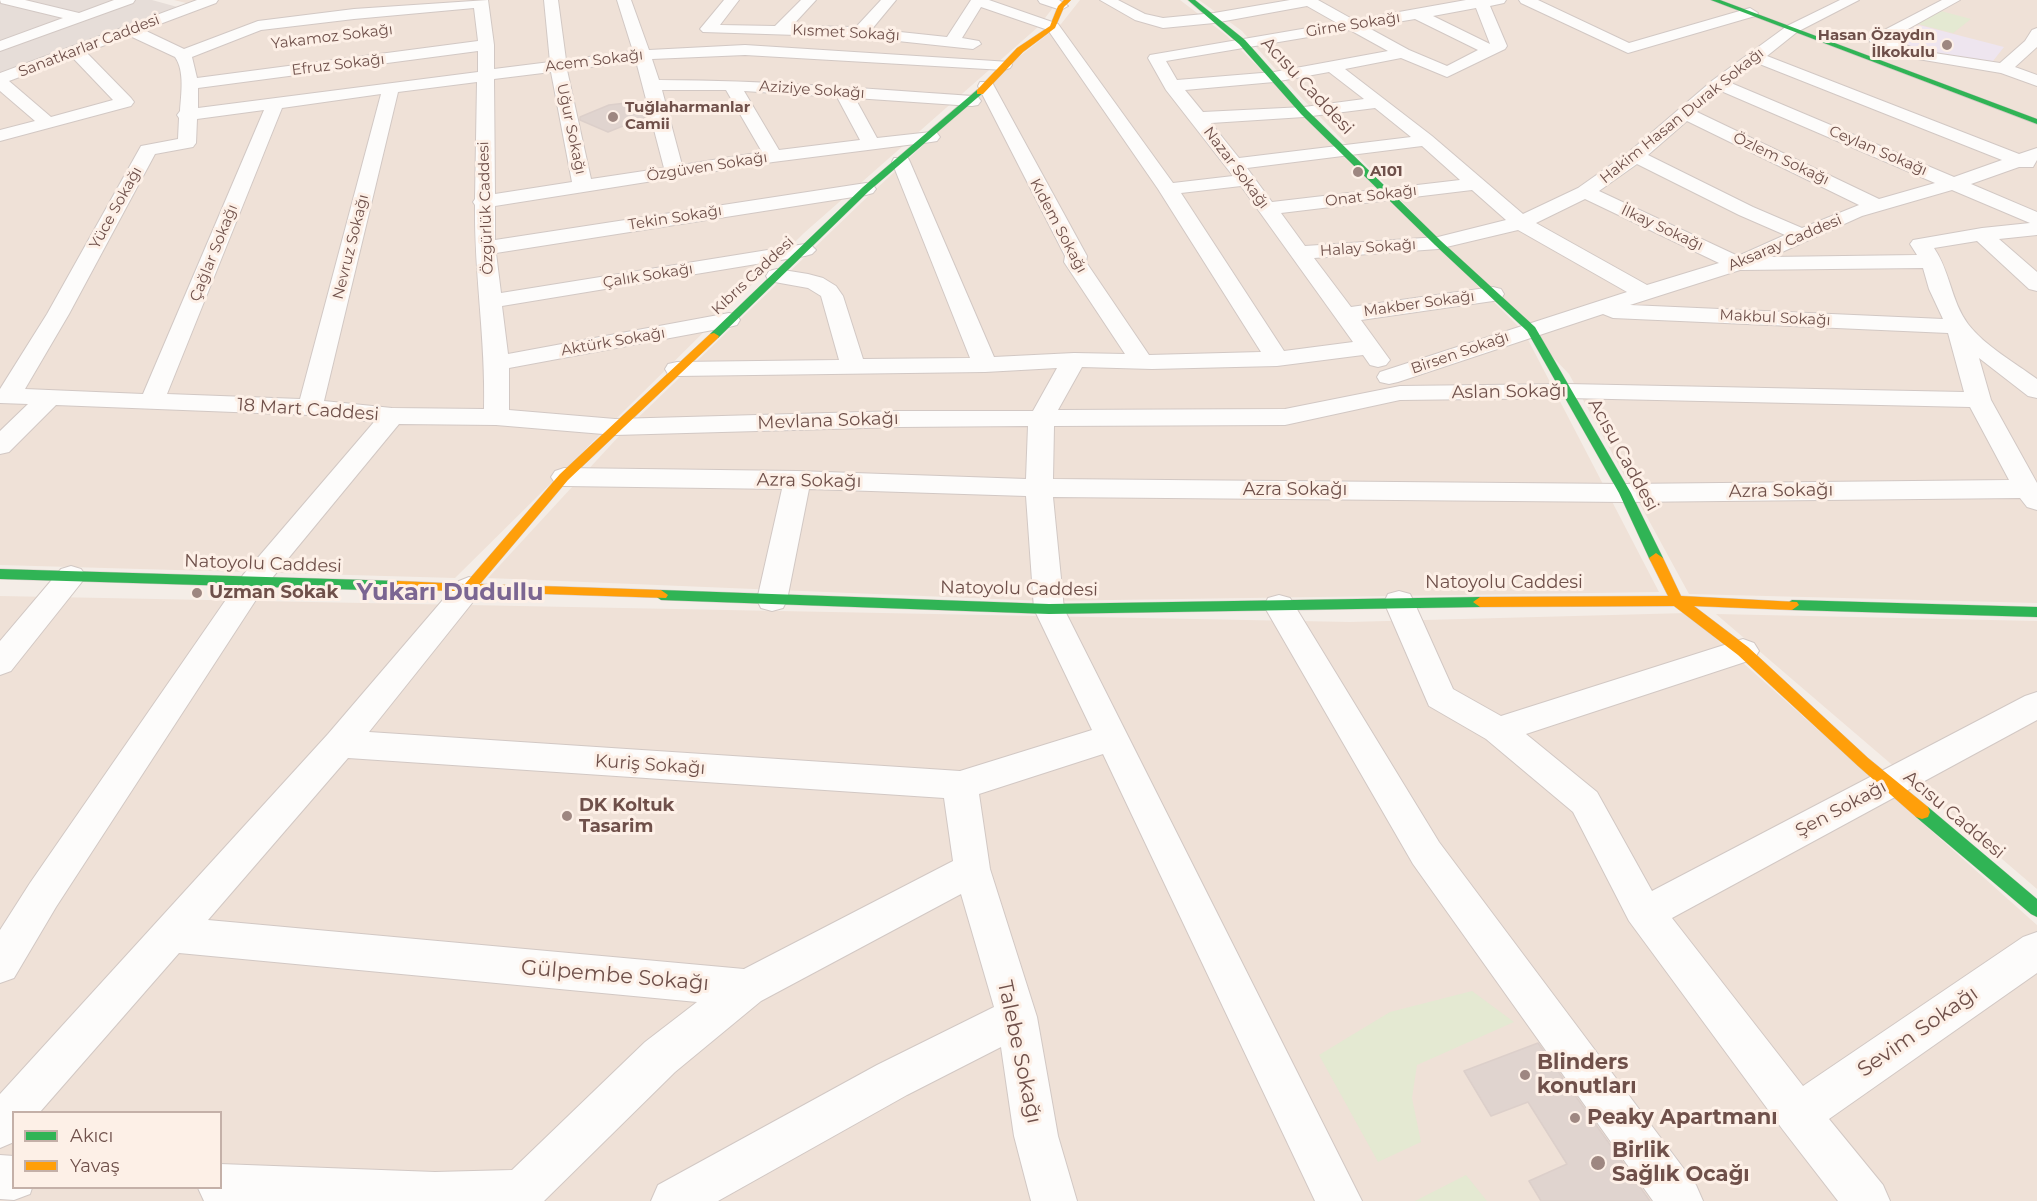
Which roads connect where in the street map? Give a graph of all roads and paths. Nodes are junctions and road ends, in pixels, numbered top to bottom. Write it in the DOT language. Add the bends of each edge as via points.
graph roads {
  1 [pos="6,0"];
  2 [pos="128,0"];
  3 [pos="190,0"];
  4 [pos="209,0"];
  5 [pos="327,0"];
  6 [pos="550,0"];
  7 [pos="624,0"];
  8 [pos="732,0"];
  9 [pos="809,0"];
  10 [pos="889,0"];
  11 [pos="1045,0"];
  12 [pos="1107,0"];
  13 [pos="1191,0"];
  14 [pos="1499,0"];
  15 [pos="1526,0"];
  16 [pos="1714,0"];
  17 [pos="1852,0"];
  18 [pos="1953,0"];
  19 [pos="1068,1"];
  20 [pos="1308,1"];
  21 [pos="1394,2"];
  22 [pos="1478,2"];
  23 [pos="429,3"];
  24 [pos="479,10"];
  25 [pos="1750,13"];
  26 [pos="354,14"];
  27 [pos="1418,14"];
  28 [pos="78,17"];
  29 [pos="1214,18"];
  30 [pos="1352,24"];
  31 [pos="258,26"];
  32 [pos="1053,27"];
  33 [pos="46,28"];
  34 [pos="1792,29"];
  35 [pos="130,30"];
  36 [pos="779,30"];
  37 [pos="860,32"];
  38 [pos="0,34"];
  39 [pos="19,39"];
  40 [pos="106,40"];
  41 [pos="2035,40"];
  42 [pos="952,41"];
  43 [pos="1242,42"];
  44 [pos="0,45"];
  45 [pos="486,45"];
  46 [pos="252,46"];
  47 [pos="1020,50"];
  48 [pos="1491,51"];
  49 [pos="76,52"];
  50 [pos="1403,53"];
  51 [pos="182,55"];
  52 [pos="642,55"];
  53 [pos="1755,57"];
  54 [pos="558,65"];
  55 [pos="1004,65"];
  56 [pos="1334,67"];
  57 [pos="2004,69"];
  58 [pos="484,76"];
  59 [pos="1274,77"];
  60 [pos="0,81"];
  61 [pos="2037,81"];
  62 [pos="190,84"];
  63 [pos="1719,84"];
  64 [pos="651,85"];
  65 [pos="732,85"];
  66 [pos="986,86"];
  67 [pos="1173,86"];
  68 [pos="391,88"];
  69 [pos="843,92"];
  70 [pos="972,102"];
  71 [pos="1376,103"];
  72 [pos="275,104"];
  73 [pos="1304,112"];
  74 [pos="1684,113"];
  75 [pos="186,115"];
  76 [pos="1199,118"];
  77 [pos="2037,122"];
  78 [pos="49,124"];
  79 [pos="0,136"];
  80 [pos="931,137"];
  81 [pos="1426,140"];
  82 [pos="872,145"];
  83 [pos="1345,152"];
  84 [pos="773,156"];
  85 [pos="1636,156"];
  86 [pos="2031,160"];
  87 [pos="901,162"];
  88 [pos="675,172"];
  89 [pos="1239,172"];
  90 [pos="1955,183"];
  91 [pos="1477,184"];
  92 [pos="583,188"];
  93 [pos="866,189"];
  94 [pos="1168,189"];
  95 [pos="1585,192"];
  96 [pos="1387,194"];
  97 [pos="483,202"];
  98 [pos="1878,206"];
  99 [pos="1266,209"];
  100 [pos="2037,219"];
  101 [pos="1521,223"];
  102 [pos="2037,229"];
  103 [pos="1982,234"];
  104 [pos="1804,236"];
  105 [pos="1438,243"];
  106 [pos="485,248"];
  107 [pos="806,250"];
  108 [pos="1299,253"];
  109 [pos="1926,253"];
  110 [pos="1738,264"];
  111 [pos="777,276"];
  112 [pos="2037,284"];
  113 [pos="1645,293"];
  114 [pos="1493,294"];
  115 [pos="491,301"];
  116 [pos="1592,310"];
  117 [pos="1345,315"];
  118 [pos="729,320"];
  119 [pos="1958,327"];
  120 [pos="1531,329"];
  121 [pos="1369,347"];
  122 [pos="1277,359"];
  123 [pos="1074,360"];
  124 [pos="1141,361"];
  125 [pos="497,363"];
  126 [pos="985,365"];
  127 [pos="853,367"];
  128 [pos="677,369"];
  129 [pos="1395,385"];
  130 [pos="1567,391"];
  131 [pos="2037,391"];
  132 [pos="4,396"];
  133 [pos="50,398"];
  134 [pos="1978,400"];
  135 [pos="152,402"];
  136 [pos="310,407"];
  137 [pos="392,416"];
  138 [pos="496,417"];
  139 [pos="1041,419"];
  140 [pos="615,427"];
  141 [pos="0,446"];
  142 [pos="564,477"];
  143 [pos="796,480"];
  144 [pos="1039,488"];
  145 [pos="1625,493"];
  146 [pos="2032,495"];
  147 [pos="0,574"];
  148 [pos="71,576"];
  149 [pos="253,582"];
  150 [pos="469,588"];
  151 [pos="772,600"];
  152 [pos="1677,601"];
  153 [pos="1399,602"];
  154 [pos="1279,606"];
  155 [pos="1049,609"];
  156 [pos="2037,612"];
  157 [pos="1743,651"];
  158 [pos="0,663"];
  159 [pos="2037,705"];
  160 [pos="1498,730"];
  161 [pos="1111,738"];
  162 [pos="340,744"];
  163 [pos="1889,783"];
  164 [pos="960,785"];
  165 [pos="972,869"];
  166 [pos="2037,909"];
  167 [pos="1646,913"];
  168 [pos="171,934"];
  169 [pos="2037,950"];
  170 [pos="0,965"];
  171 [pos="747,988"];
  172 [pos="1017,1017"];
  173 [pos="13,1111"];
  174 [pos="12,1113"];
  175 [pos="1798,1115"];
  176 [pos="0,1126"];
  177 [pos="222,1186"];
  178 [pos="520,1196"];
  179 [pos="674,1201"];
  180 [pos="1054,1201"];
  181 [pos="1339,1201"];
  182 [pos="1680,1201"];
  183 [pos="1867,1201"];
  1 -- 28 [label="street"];
  2 -- 28 [label="street"];
  3 -- 4 [label="street"];
  4 -- 31 [label="street"];
  4 -- 35 [label="street, Sanatkarlar Caddesi"];
  5 -- 26 [label="street"];
  6 -- 54 [label="street, Uğur Sokağı"];
  7 -- 52 [label="street"];
  8 -- 36 [label="street, Kısmet Sokağı" via="708,29"];
  9 -- 36 [label="street"];
  10 -- 37 [label="street"];
  11 -- 19 [label="street"];
  12 -- 29 [label="street" via="1140,17 1163,23"];
  13 -- 29 [label="street, Acısu Caddesi"];
  14 -- 22 [label="street, Girne Sokağı"];
  15 -- 25 [label="street" via="1628,48"];
  16 -- 25 [label="street"];
  17 -- 34 [label="street, Hakim Hasan Durak Sokağı"];
  18 -- 57 [label="street" via="1877,40 1918,55"];
  19 -- 32 [label="street"];
  20 -- 29 [label="street"];
  20 -- 30 [label="street"];
  21 -- 27 [label="street"];
  22 -- 27 [label="street, Girne Sokağı"];
  22 -- 48 [label="street" via="1499,46"];
  23 -- 24 [label="street"];
  23 -- 26 [label="street"];
  24 -- 45 [label="street, Özgürlük Caddesi"];
  25 -- 34 [label="street"];
  26 -- 31 [label="street"];
  27 -- 30 [label="street, Girne Sokağı"];
  27 -- 48 [label="street"];
  28 -- 33 [label="street"];
  29 -- 43 [label="street, Acısu Caddesi"];
  30 -- 43 [label="street, Girne Sokağı"];
  30 -- 50 [label="street"];
  31 -- 51 [label="street"];
  32 -- 42 [label="street" via="978,1"];
  32 -- 47 [label="street, Kıbrıs Caddesi"];
  32 -- 94 [label="street"];
  33 -- 39 [label="street"];
  33 -- 40 [label="street"];
  34 -- 53 [label="street, Hakim Hasan Durak Sokağı"];
  34 -- 77 [label="street"];
  35 -- 40 [label="street, Sanatkarlar Caddesi"];
  35 -- 51 [label="street"];
  36 -- 37 [label="street, Kısmet Sokağı"];
  37 -- 42 [label="street, Kısmet Sokağı"];
  38 -- 39 [label="street"];
  39 -- 44 [label="street"];
  40 -- 49 [label="street, Sanatkarlar Caddesi"];
  41 -- 57 [label="street"];
  42 -- 47 [label="street, Kısmet Sokağı"];
  43 -- 59 [label="street, Acısu Caddesi"];
  43 -- 67 [label="street, Nazar Sokağı" via="1156,58"];
  45 -- 58 [label="street, Özgürlük Caddesi"];
  45 -- 62 [label="street, Efruz Sokağı"];
  46 -- 51 [label="street, Yakamoz Sokağı"];
  47 -- 55 [label="street, Kıbrıs Caddesi"];
  48 -- 50 [label="street" via="1447,72"];
  49 -- 60 [label="street, Sanatkarlar Caddesi"];
  49 -- 78 [label="street" via="125,102"];
  50 -- 56 [label="street"];
  51 -- 62 [label="street, Yüce Sokağı" via="188,65"];
  52 -- 54 [label="street, Acem Sokağı"];
  52 -- 55 [label="street, Acem Sokağı" via="745,50"];
  52 -- 64 [label="street"];
  53 -- 63 [label="street, Hakim Hasan Durak Sokağı"];
  53 -- 86 [label="street"];
  54 -- 58 [label="street, Acem Sokağı"];
  54 -- 92 [label="street, Uğur Sokağı"];
  55 -- 66 [label="street, Kıbrıs Caddesi"];
  56 -- 59 [label="street"];
  56 -- 71 [label="street"];
  57 -- 61 [label="street"];
  58 -- 68 [label="street, Acem Sokağı"];
  58 -- 97 [label="street, Özgürlük Caddesi"];
  59 -- 67 [label="street"];
  59 -- 73 [label="street, Acısu Caddesi"];
  60 -- 78 [label="street"];
  62 -- 75 [label="street, Yüce Sokağı"];
  63 -- 74 [label="street, Hakim Hasan Durak Sokağı"];
  63 -- 90 [label="street, Ceylan Sokağı"];
  64 -- 65 [label="street, Aziziye Sokağı"];
  64 -- 88 [label="street"];
  65 -- 69 [label="street, Aziziye Sokağı"];
  65 -- 84 [label="street"];
  66 -- 70 [label="street, Kıbrıs Caddesi"];
  66 -- 124 [label="street, Kıdem Sokağı" via="1076,256 1075,262"];
  67 -- 76 [label="street, Nazar Sokağı"];
  68 -- 72 [label="street, Acem Sokağı"];
  68 -- 136 [label="street, Nevruz Sokağı"];
  69 -- 70 [label="street, Aziziye Sokağı"];
  69 -- 82 [label="street"];
  70 -- 80 [label="street, Kıbrıs Caddesi"];
  71 -- 73 [label="street"];
  71 -- 81 [label="street"];
  72 -- 75 [label="street, Acem Sokağı"];
  72 -- 135 [label="street, Çağlar Sokağı"];
  73 -- 76 [label="street"];
  73 -- 83 [label="street, Acısu Caddesi"];
  74 -- 85 [label="street, Hakim Hasan Durak Sokağı"];
  74 -- 98 [label="street, Özlem Sokağı"];
  75 -- 132 [label="street, Yüce Sokağı" via="187,143 148,150 58,314"];
  76 -- 89 [label="street, Nazar Sokağı"];
  78 -- 79 [label="street"];
  80 -- 82 [label="street, Özgüven Sokağı"];
  80 -- 87 [label="street, Kıbrıs Caddesi"];
  81 -- 83 [label="street"];
  81 -- 91 [label="street"];
  82 -- 84 [label="street, Özgüven Sokağı"];
  83 -- 89 [label="street"];
  83 -- 96 [label="street, Acısu Caddesi"];
  84 -- 88 [label="street, Özgüven Sokağı"];
  85 -- 95 [label="street, Hakim Hasan Durak Sokağı"];
  85 -- 104 [label="street"];
  86 -- 90 [label="street, Aksaray Caddesi"];
  87 -- 93 [label="street, Kıbrıs Caddesi"];
  87 -- 126 [label="street"];
  88 -- 92 [label="street, Özgüven Sokağı"];
  89 -- 94 [label="street"];
  89 -- 99 [label="street, Nazar Sokağı"];
  90 -- 98 [label="street, Aksaray Caddesi"];
  90 -- 100 [label="street, Ceylan Sokağı"];
  91 -- 96 [label="street, Onat Sokağı"];
  91 -- 101 [label="street"];
  92 -- 97 [label="street, Özgüven Sokağı"];
  93 -- 106 [label="street, Tekin Sokağı"];
  93 -- 107 [label="street, Kıbrıs Caddesi"];
  94 -- 122 [label="street"];
  95 -- 101 [label="street, Hakim Hasan Durak Sokağı"];
  95 -- 110 [label="street, İlkay Sokağı"];
  96 -- 99 [label="street, Onat Sokağı"];
  96 -- 105 [label="street, Acısu Caddesi"];
  97 -- 106 [label="street, Özgürlük Caddesi"];
  98 -- 104 [label="street, Aksaray Caddesi" via="1855,212"];
  99 -- 108 [label="street, Nazar Sokağı"];
  101 -- 105 [label="street, Hakim Hasan Durak Sokağı"];
  101 -- 113 [label="street"];
  102 -- 103 [label="street"];
  103 -- 109 [label="street"];
  103 -- 112 [label="street"];
  104 -- 110 [label="street, Aksaray Caddesi"];
  105 -- 108 [label="street, Halay Sokağı"];
  105 -- 114 [label="street, Acısu Caddesi"];
  106 -- 115 [label="street, Özgürlük Caddesi"];
  107 -- 111 [label="street, Kıbrıs Caddesi"];
  107 -- 115 [label="street, Çalık Sokağı"];
  108 -- 117 [label="street, Nazar Sokağı"];
  109 -- 110 [label="street"];
  109 -- 119 [label="street"];
  110 -- 113 [label="street, Aksaray Caddesi"];
  111 -- 118 [label="street, Kıbrıs Caddesi"];
  111 -- 127 [label="street" via="828,289"];
  113 -- 116 [label="street, Aksaray Caddesi"];
  114 -- 117 [label="street, Makber Sokağı"];
  114 -- 120 [label="street, Acısu Caddesi"];
  115 -- 125 [label="street, Özgürlük Caddesi"];
  116 -- 119 [label="street, Makbul Sokağı"];
  116 -- 120 [label="street, Aksaray Caddesi"];
  117 -- 121 [label="street, Nazar Sokağı"];
  118 -- 125 [label="street, Aktürk Sokağı"];
  118 -- 128 [label="street, Kıbrıs Caddesi"];
  119 -- 131 [label="street"];
  119 -- 134 [label="street"];
  120 -- 129 [label="street, Birsen Sokağı"];
  120 -- 130 [label="street, Acısu Caddesi"];
  121 -- 122 [label="street"];
  121 -- 129 [label="street, Nazar Sokağı"];
  122 -- 124 [label="street"];
  123 -- 124 [label="street"];
  123 -- 126 [label="street"];
  123 -- 139 [label="street"];
  125 -- 138 [label="street, Özgürlük Caddesi"];
  126 -- 127 [label="street"];
  127 -- 128 [label="street"];
  128 -- 140 [label="street, Kıbrıs Caddesi"];
  129 -- 130 [label="street, Aslan Sokağı"];
  129 -- 139 [label="street, Aslan Sokağı" via="1285,417"];
  130 -- 134 [label="street, Aslan Sokağı"];
  130 -- 145 [label="street, Acısu Caddesi"];
  132 -- 133 [label="street, 18 Mart Caddesi"];
  133 -- 135 [label="street, 18 Mart Caddesi"];
  133 -- 141 [label="street"];
  134 -- 146 [label="street"];
  135 -- 136 [label="street, 18 Mart Caddesi"];
  136 -- 137 [label="street, 18 Mart Caddesi"];
  137 -- 138 [label="street, 18 Mart Caddesi"];
  137 -- 149 [label="street"];
  138 -- 140 [label="street, 18 Mart Caddesi"];
  139 -- 140 [label="street, Mevlana Sokağı"];
  139 -- 144 [label="street"];
  140 -- 142 [label="street, Kıbrıs Caddesi"];
  142 -- 143 [label="street, Azra Sokağı"];
  142 -- 150 [label="street, Kıbrıs Caddesi"];
  143 -- 144 [label="street, Azra Sokağı"];
  143 -- 151 [label="street"];
  144 -- 145 [label="street, Azra Sokağı"];
  144 -- 155 [label="street"];
  145 -- 146 [label="street, Azra Sokağı"];
  145 -- 152 [label="street, Acısu Caddesi"];
  147 -- 148 [label="street, Natoyolu Caddesi"];
  148 -- 149 [label="street, Natoyolu Caddesi"];
  148 -- 158 [label="street"];
  149 -- 150 [label="street, Natoyolu Caddesi"];
  149 -- 170 [label="street"];
  150 -- 151 [label="street, Natoyolu Caddesi"];
  150 -- 162 [label="street"];
  151 -- 155 [label="street, Natoyolu Caddesi"];
  152 -- 153 [label="street, Natoyolu Caddesi"];
  152 -- 156 [label="street, Natoyolu Caddesi"];
  152 -- 157 [label="street, Acısu Caddesi"];
  153 -- 154 [label="street, Natoyolu Caddesi"];
  153 -- 160 [label="street" via="1440,697"];
  154 -- 155 [label="street, Natoyolu Caddesi"];
  154 -- 182 [label="street" via="1426,853"];
  155 -- 161 [label="street"];
  157 -- 160 [label="street"];
  157 -- 163 [label="street, Acısu Caddesi"];
  159 -- 163 [label="street, Şen Sokağı"];
  160 -- 167 [label="street" via="1585,802"];
  161 -- 164 [label="street"];
  161 -- 181 [label="street"];
  162 -- 164 [label="street, Kuriş Sokağı"];
  162 -- 168 [label="street"];
  163 -- 166 [label="street, Acısu Caddesi"];
  163 -- 167 [label="street, Şen Sokağı"];
  164 -- 165 [label="street, Talebe Sokağı"];
  165 -- 171 [label="street"];
  165 -- 172 [label="street, Talebe Sokağı"];
  167 -- 175 [label="street"];
  168 -- 171 [label="street, Gülpembe Sokağı"];
  168 -- 173 [label="street"];
  169 -- 175 [label="street, Sevim Sokağı"];
  171 -- 178 [label="street, Gülpembe Sokağı" via="660,1057"];
  172 -- 179 [label="street" via="892,1080"];
  172 -- 180 [label="street, Talebe Sokağı" via="1036,1136"];
  174 -- 176 [label="street"];
  175 -- 183 [label="street"];
  177 -- 178 [label="street"];
}
